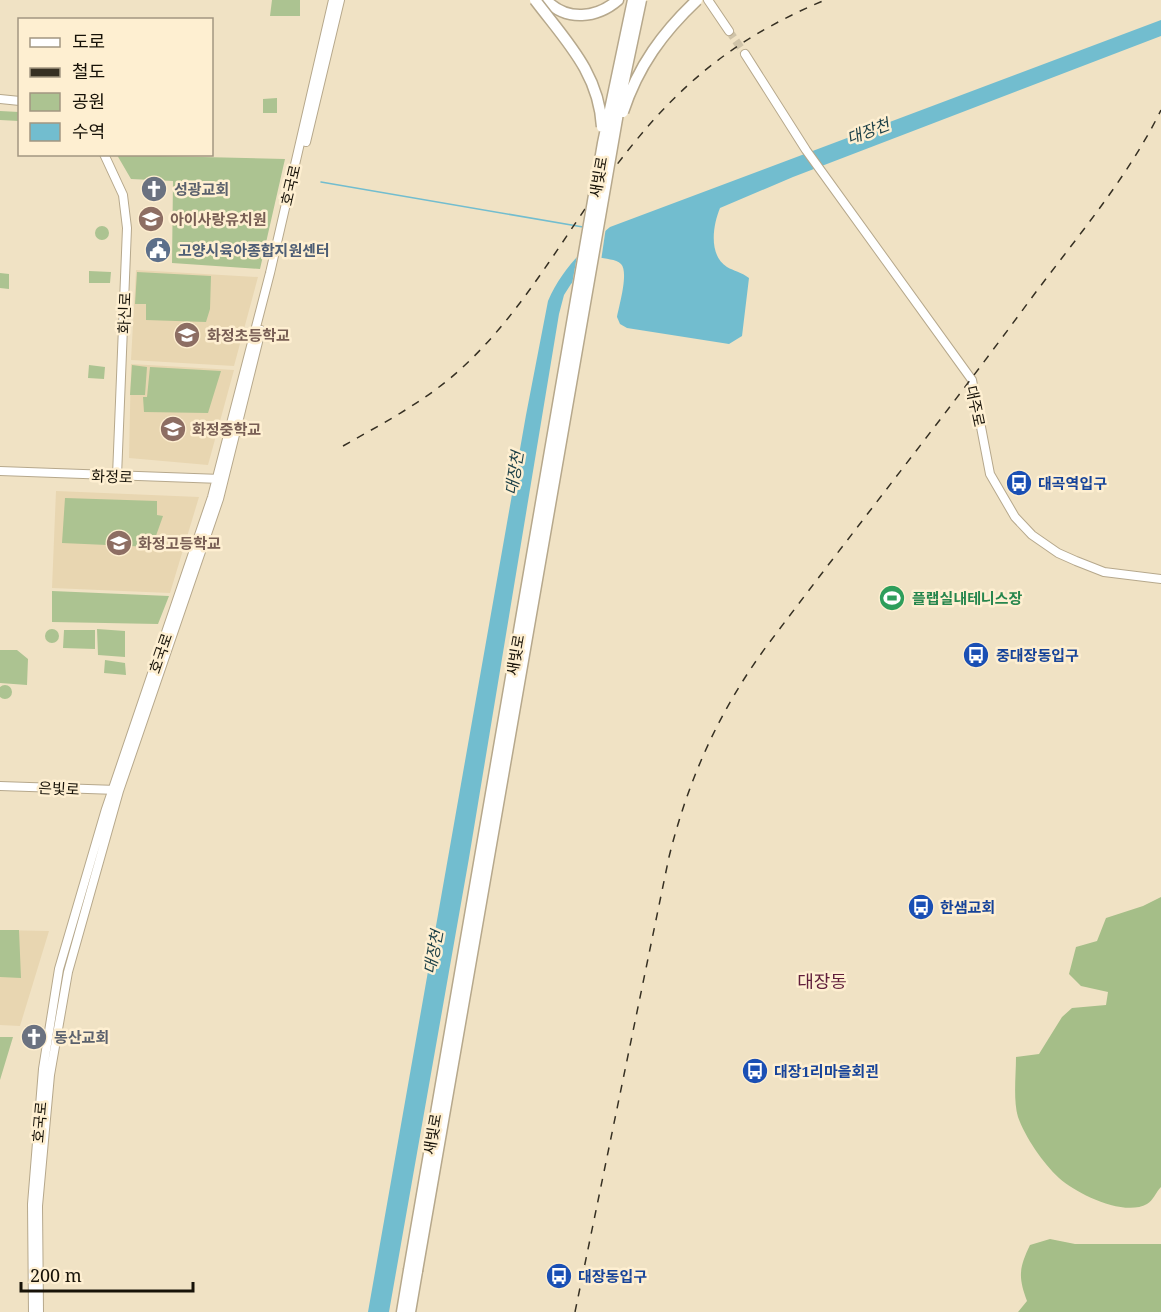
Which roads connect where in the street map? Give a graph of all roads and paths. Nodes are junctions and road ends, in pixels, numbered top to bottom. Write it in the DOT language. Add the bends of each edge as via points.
graph roads {
  1 [pos="338,0"];
  2 [pos="535,0"];
  3 [pos="546,0"];
  4 [pos="618,0"];
  5 [pos="633,0"];
  6 [pos="641,0"];
  7 [pos="697,0"];
  8 [pos="708,0"];
  9 [pos="729,31"];
  10 [pos="745,54"];
  11 [pos="0,99"];
  12 [pos="18,101"];
  13 [pos="615,138"];
  14 [pos="603,143"];
  15 [pos="105,156"];
  16 [pos="0,471"];
  17 [pos="117,476"];
  18 [pos="220,479"];
  19 [pos="1161,579"];
  20 [pos="0,786"];
  21 [pos="116,790"];
  22 [pos="413,1270"];
  23 [pos="33,1312"];
  24 [pos="39,1312"];
  25 [pos="402,1312"];
  26 [pos="410,1312"];
  1 -- 18 [label="main road, 호국로"];
  2 -- 14 [label="highway, bridge" via="572,45 592,79 601,111"];
  3 -- 4 [label="highway" via="566,12 587,16"];
  5 -- 14 [label="highway, 새빛로, bridge"];
  6 -- 13 [label="highway, 새빛로, bridge"];
  7 -- 13 [label="highway, bridge" via="653,48 632,89"];
  8 -- 9 [label="street"];
  10 -- 19 [label="street, 대주로" via="820,172 972,380 990,474 1016,518 1041,541 1076,561 1104,572"];
  11 -- 12 [label="street"];
  13 -- 22 [label="highway, 새빛로, bridge"];
  14 -- 22 [label="highway, 새빛로, bridge"];
  15 -- 17 [label="street, 화신로" via="123,195 127,228"];
  16 -- 17 [label="main road, 화정로"];
  17 -- 18 [label="main road, 화정로"];
  18 -- 21 [label="main road, 호국로"];
  20 -- 21 [label="street, 은빛로"];
  21 -- 23 [label="main road, 호국로" via="59,969 48,1036 32,1204"];
  21 -- 24 [label="main road, 호국로" via="58,1020 38,1206"];
  22 -- 25 [label="highway, 새빛로"];
  22 -- 26 [label="highway, 새빛로"];
}
